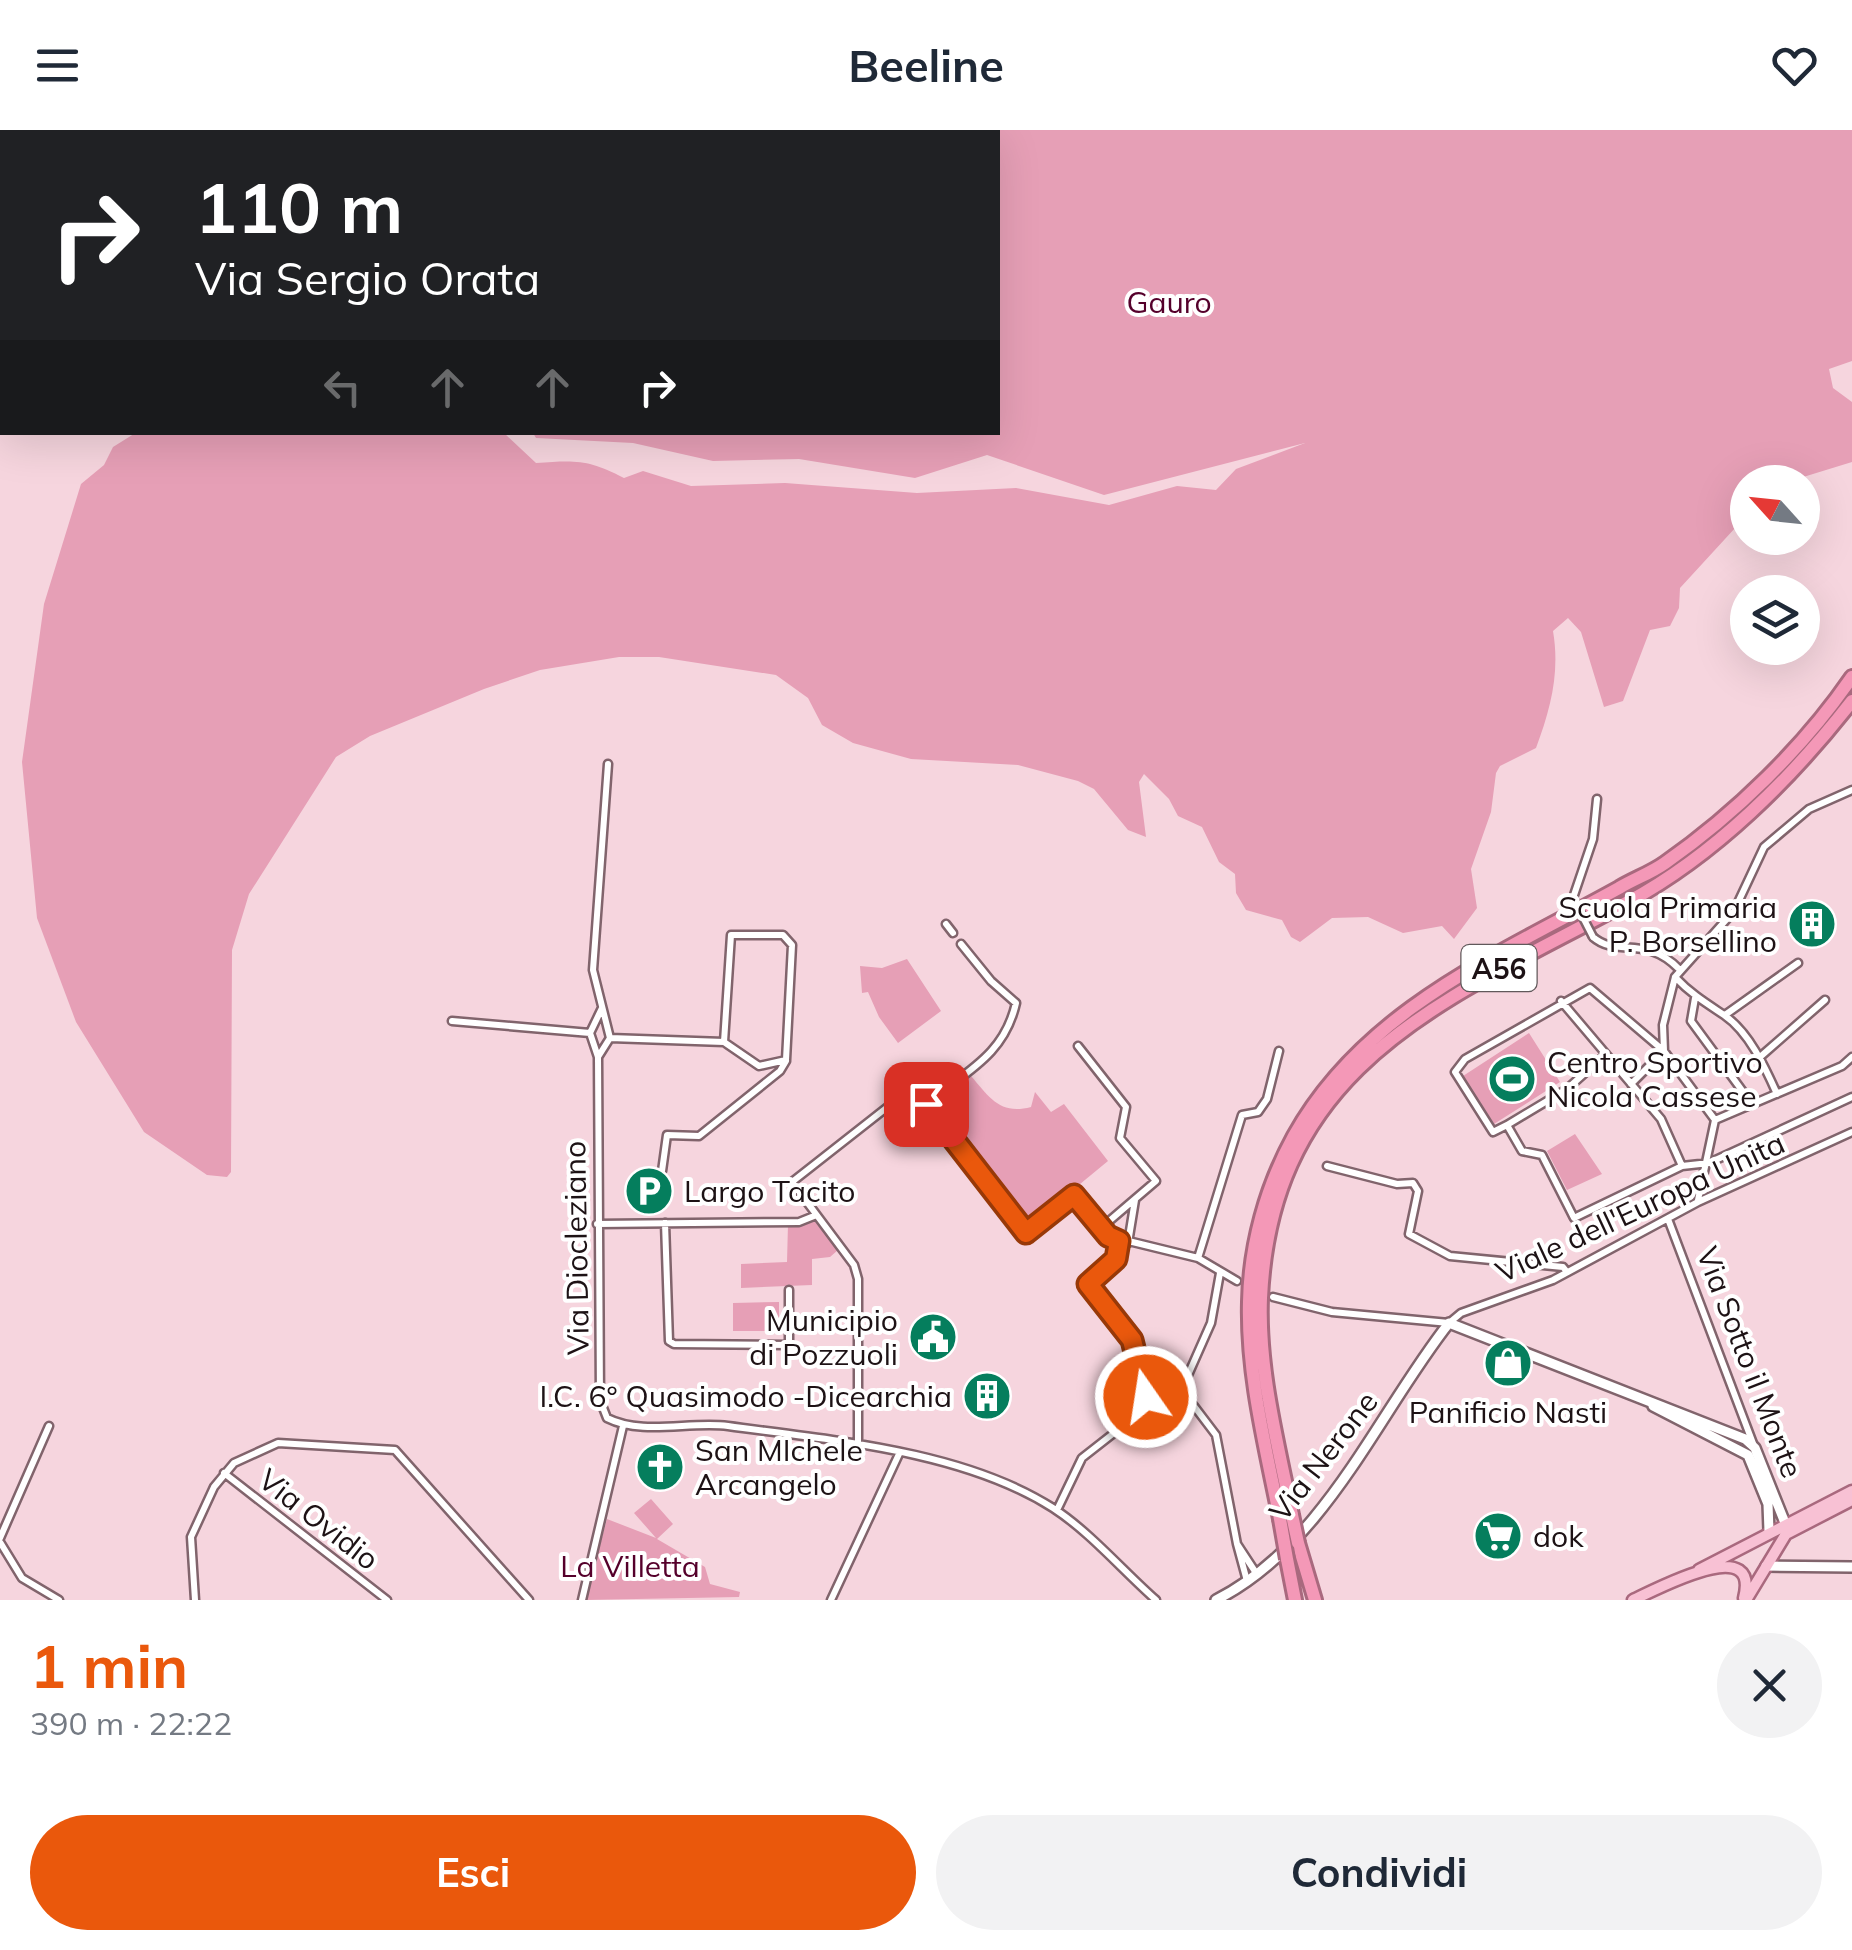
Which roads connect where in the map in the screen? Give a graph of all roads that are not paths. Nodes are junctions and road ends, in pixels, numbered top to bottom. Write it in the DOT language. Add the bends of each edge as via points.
graph roads {
  1 [pos="1852,677"];
  2 [pos="1852,701"];
  3 [pos="608,764"];
  4 [pos="1852,790"];
  5 [pos="1597,799"];
  6 [pos="946,924"];
  7 [pos="953,934"];
  8 [pos="961,944"];
  9 [pos="1798,962"];
  10 [pos="1677,973"];
  11 [pos="1695,998"];
  12 [pos="1825,1000"];
  13 [pos="1561,1001"];
  14 [pos="602,1008"];
  15 [pos="1725,1016"];
  16 [pos="452,1020"];
  17 [pos="590,1033"];
  18 [pos="610,1038"];
  19 [pos="724,1042"];
  20 [pos="1078,1046"];
  21 [pos="1280,1051"];
  22 [pos="1664,1051"];
  23 [pos="1606,1054"];
  24 [pos="598,1056"];
  25 [pos="1760,1057"];
  26 [pos="1852,1057"];
  27 [pos="786,1060"];
  28 [pos="1632,1084"];
  29 [pos="1776,1094"];
  30 [pos="1852,1097"];
  31 [pos="926,1104"];
  32 [pos="1752,1104"];
  33 [pos="1715,1120"];
  34 [pos="1507,1124"];
  35 [pos="1852,1132"];
  36 [pos="1709,1163"];
  37 [pos="1327,1166"];
  38 [pos="1682,1166"];
  39 [pos="662,1171"];
  40 [pos="1136,1198"];
  41 [pos="1698,1202"];
  42 [pos="815,1216"];
  43 [pos="1668,1218"];
  44 [pos="597,1224"];
  45 [pos="665,1224"];
  46 [pos="1101,1228"];
  47 [pos="1123,1242"];
  48 [pos="1198,1258"];
  49 [pos="1220,1272"];
  50 [pos="1567,1272"];
  51 [pos="1237,1281"];
  52 [pos="789,1290"];
  53 [pos="1273,1296"];
  54 [pos="1449,1323"];
  55 [pos="1178,1385"];
  56 [pos="1150,1403"];
  57 [pos="1653,1406"];
  58 [pos="1746,1424"];
  59 [pos="49,1426"];
  60 [pos="623,1426"];
  61 [pos="1740,1437"];
  62 [pos="1722,1438"];
  63 [pos="858,1447"];
  64 [pos="1751,1451"];
  65 [pos="899,1454"];
  66 [pos="224,1474"];
  67 [pos="1852,1491"];
  68 [pos="1852,1500"];
  69 [pos="1057,1510"];
  70 [pos="1286,1517"];
  71 [pos="1786,1523"];
  72 [pos="1769,1531"];
  73 [pos="0,1540"];
  74 [pos="1237,1544"];
  75 [pos="1298,1544"];
  76 [pos="1288,1559"];
  77 [pos="1766,1566"];
  78 [pos="1852,1566"];
  79 [pos="1699,1570"];
  80 [pos="1256,1573"];
  81 [pos="1247,1581"];
  82 [pos="59,1600"];
  83 [pos="194,1600"];
  84 [pos="387,1600"];
  85 [pos="528,1600"];
  86 [pos="582,1600"];
  87 [pos="831,1600"];
  88 [pos="1156,1600"];
  89 [pos="1216,1600"];
  90 [pos="1287,1600"];
  91 [pos="1295,1600"];
  92 [pos="1306,1600"];
  93 [pos="1315,1600"];
  94 [pos="1633,1600"];
  95 [pos="1744,1600"];
  1 -- 70 [label="highway, A56" via="1754,788 1664,864 1395,1017 1315,1102 1276,1175 1250,1279 1253,1371"];
  2 -- 70 [label="highway, A56" via="1802,760 1714,842 1628,902 1426,1010 1378,1048 1326,1106 1286,1180 1262,1280 1266,1372"];
  3 -- 14 [label="street" via="593,970"];
  4 -- 10 [label="street" via="1778,831 1720,932"];
  5 -- 10 [label="street, bridge" via="1593,839 1573,898 1602,944 1648,946 1663,952"];
  6 -- 7 [label="street"];
  8 -- 31 [label="street" via="1016,1003 990,1058"];
  9 -- 15 [label="street"];
  10 -- 11 [label="street"];
  10 -- 22 [label="street" via="1663,1025"];
  11 -- 15 [label="street"];
  11 -- 32 [label="street" via="1691,1020"];
  12 -- 25 [label="street"];
  13 -- 22 [label="street" via="1590,988"];
  13 -- 23 [label="street"];
  13 -- 34 [label="street" via="1464,1059 1454,1072 1494,1132"];
  14 -- 17 [label="street"];
  14 -- 18 [label="street"];
  15 -- 25 [label="street"];
  16 -- 17 [label="street"];
  17 -- 24 [label="street, Via Diocleziano"];
  18 -- 19 [label="street"];
  18 -- 24 [label="street"];
  19 -- 27 [label="street" via="759,1066"];
  19 -- 27 [label="street" via="731,935 783,935 792,945"];
  20 -- 40 [label="street" via="1126,1107 1120,1138 1156,1182"];
  21 -- 48 [label="street" via="1267,1099 1258,1112 1242,1116"];
  22 -- 28 [label="street"];
  22 -- 33 [label="street"];
  23 -- 28 [label="street"];
  23 -- 34 [label="street" via="1567,1089"];
  24 -- 44 [label="street, Via Diocleziano"];
  25 -- 29 [label="street"];
  26 -- 29 [label="street"];
  27 -- 39 [label="street" via="698,1136 667,1135"];
  28 -- 38 [label="street" via="1661,1119"];
  29 -- 32 [label="street"];
  30 -- 36 [label="street"];
  31 -- 42 [label="street" via="913,1087 794,1176 794,1190"];
  31 -- 46 [label="street" via="1026,1233 1074,1195"];
  32 -- 33 [label="street"];
  33 -- 36 [label="street"];
  34 -- 38 [label="street" via="1522,1151 1542,1155 1574,1218"];
  35 -- 41 [label="street, Viale dell'Europa Unita"];
  36 -- 38 [label="street"];
  36 -- 41 [label="street"];
  37 -- 50 [label="street" via="1414,1183 1409,1234 1450,1256"];
  40 -- 46 [label="street"];
  40 -- 47 [label="street"];
  41 -- 43 [label="street, Viale dell'Europa Unita"];
  42 -- 45 [label="street" via="799,1222"];
  42 -- 63 [label="street" via="858,1279"];
  43 -- 50 [label="street, Viale dell'Europa Unita"];
  43 -- 58 [label="street, Via Sotto il Monte"];
  44 -- 45 [label="street"];
  44 -- 60 [label="street, Via Diocleziano" via="600,1400 607,1418"];
  45 -- 52 [label="street" via="669,1342 789,1345"];
  46 -- 47 [label="street"];
  47 -- 48 [label="street"];
  47 -- 56 [label="street" via="1116,1259 1088,1284 1132,1340"];
  48 -- 49 [label="street"];
  49 -- 51 [label="street"];
  49 -- 55 [label="street" via="1202,1349"];
  50 -- 54 [label="street, Viale dell'Europa Unita"];
  53 -- 54 [label="street" via="1332,1312"];
  54 -- 57 [label="street"];
  54 -- 80 [label="street, Via Nerone" via="1333,1495"];
  55 -- 56 [label="street"];
  55 -- 74 [label="street" via="1216,1436"];
  56 -- 69 [label="street" via="1082,1458"];
  57 -- 61 [label="street"];
  57 -- 62 [label="street"];
  58 -- 61 [label="street"];
  58 -- 64 [label="street, Via Sotto il Monte"];
  59 -- 73 [label="street"];
  60 -- 63 [label="street" via="723,1426"];
  60 -- 86 [label="street"];
  61 -- 62 [label="street"];
  61 -- 64 [label="street"];
  62 -- 64 [label="street"];
  63 -- 65 [label="street"];
  64 -- 71 [label="street, Via Sotto il Monte"];
  64 -- 72 [label="street, Via Sotto il Monte"];
  65 -- 69 [label="street" via="996,1478"];
  65 -- 87 [label="street"];
  66 -- 83 [label="street" via="191,1538"];
  66 -- 84 [label="street, Via Ovidio"];
  66 -- 85 [label="street" via="252,1452 278,1443 392,1448"];
  67 -- 71 [label="main road"];
  68 -- 77 [label="main road" via="1786,1534"];
  69 -- 88 [label="street"];
  70 -- 75 [label="highway, A56, bridge"];
  70 -- 76 [label="highway, A56, bridge"];
  71 -- 72 [label="main road"];
  72 -- 79 [label="main road"];
  73 -- 82 [label="street" via="22,1578"];
  74 -- 80 [label="street"];
  74 -- 81 [label="street"];
  75 -- 92 [label="highway, A56"];
  75 -- 93 [label="highway"];
  76 -- 90 [label="highway"];
  76 -- 91 [label="highway, A56"];
  77 -- 78 [label="street"];
  77 -- 95 [label="main road"];
  79 -- 94 [label="main road"];
  79 -- 95 [label="main road" via="1735,1568 1745,1579"];
  80 -- 81 [label="street, Via Nerone"];
  81 -- 89 [label="street, Via Nerone"];
}
